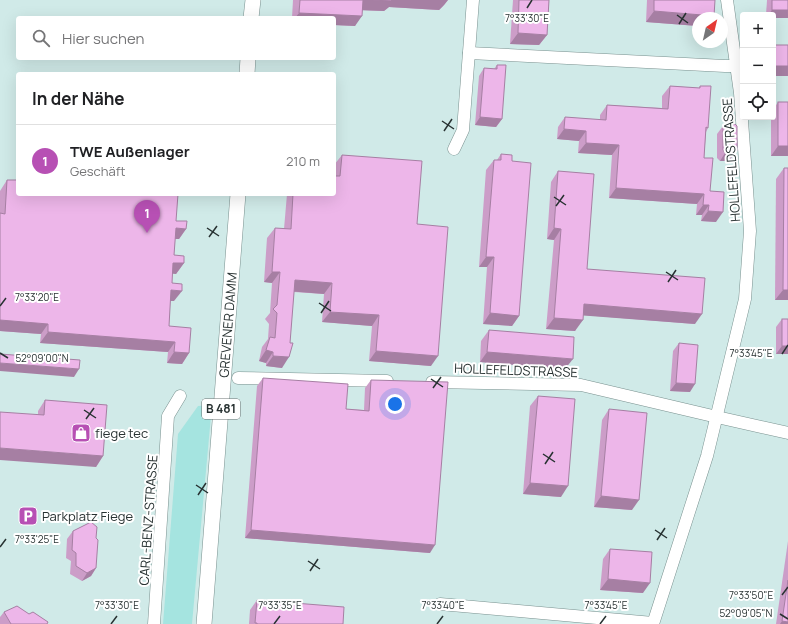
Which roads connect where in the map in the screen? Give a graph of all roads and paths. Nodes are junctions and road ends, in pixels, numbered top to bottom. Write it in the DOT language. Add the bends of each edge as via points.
graph roads {
  1 [pos="252,0"];
  2 [pos="473,0"];
  3 [pos="727,0"];
  4 [pos="251,16"];
  5 [pos="469,53"];
  6 [pos="248,60"];
  7 [pos="736,66"];
  8 [pos="247,72"];
  9 [pos="454,149"];
  10 [pos="238,196"];
  11 [pos="238,378"];
  12 [pos="398,381"];
  13 [pos="422,382"];
  14 [pos="180,396"];
  15 [pos="717,417"];
  16 [pos="788,433"];
  17 [pos="440,604"];
  18 [pos="653,623"];
  19 [pos="154,624"];
  20 [pos="204,624"];
  1 -- 4 [label="main road"];
  2 -- 5 [label="street"];
  3 -- 7 [label="street, HOLLEFELDSTRASSE"];
  5 -- 7 [label="street"];
  5 -- 9 [label="street" via="463,130"];
  6 -- 8 [label="main road"];
  7 -- 15 [label="street, HOLLEFELDSTRASSE" via="750,231 745,299"];
  10 -- 20 [label="main road, GREVENER DAMM / B 481"];
  11 -- 12 [label="street"];
  13 -- 15 [label="street, HOLLEFELDSTRASSE" via="581,385"];
  14 -- 19 [label="street, CARL-BENZ-STRASSE" via="168,416"];
  15 -- 16 [label="street"];
  15 -- 18 [label="street, HOLLEFELDSTRASSE" via="707,456"];
  17 -- 18 [label="street, HOLLEFELDSTRASSE"];
}
